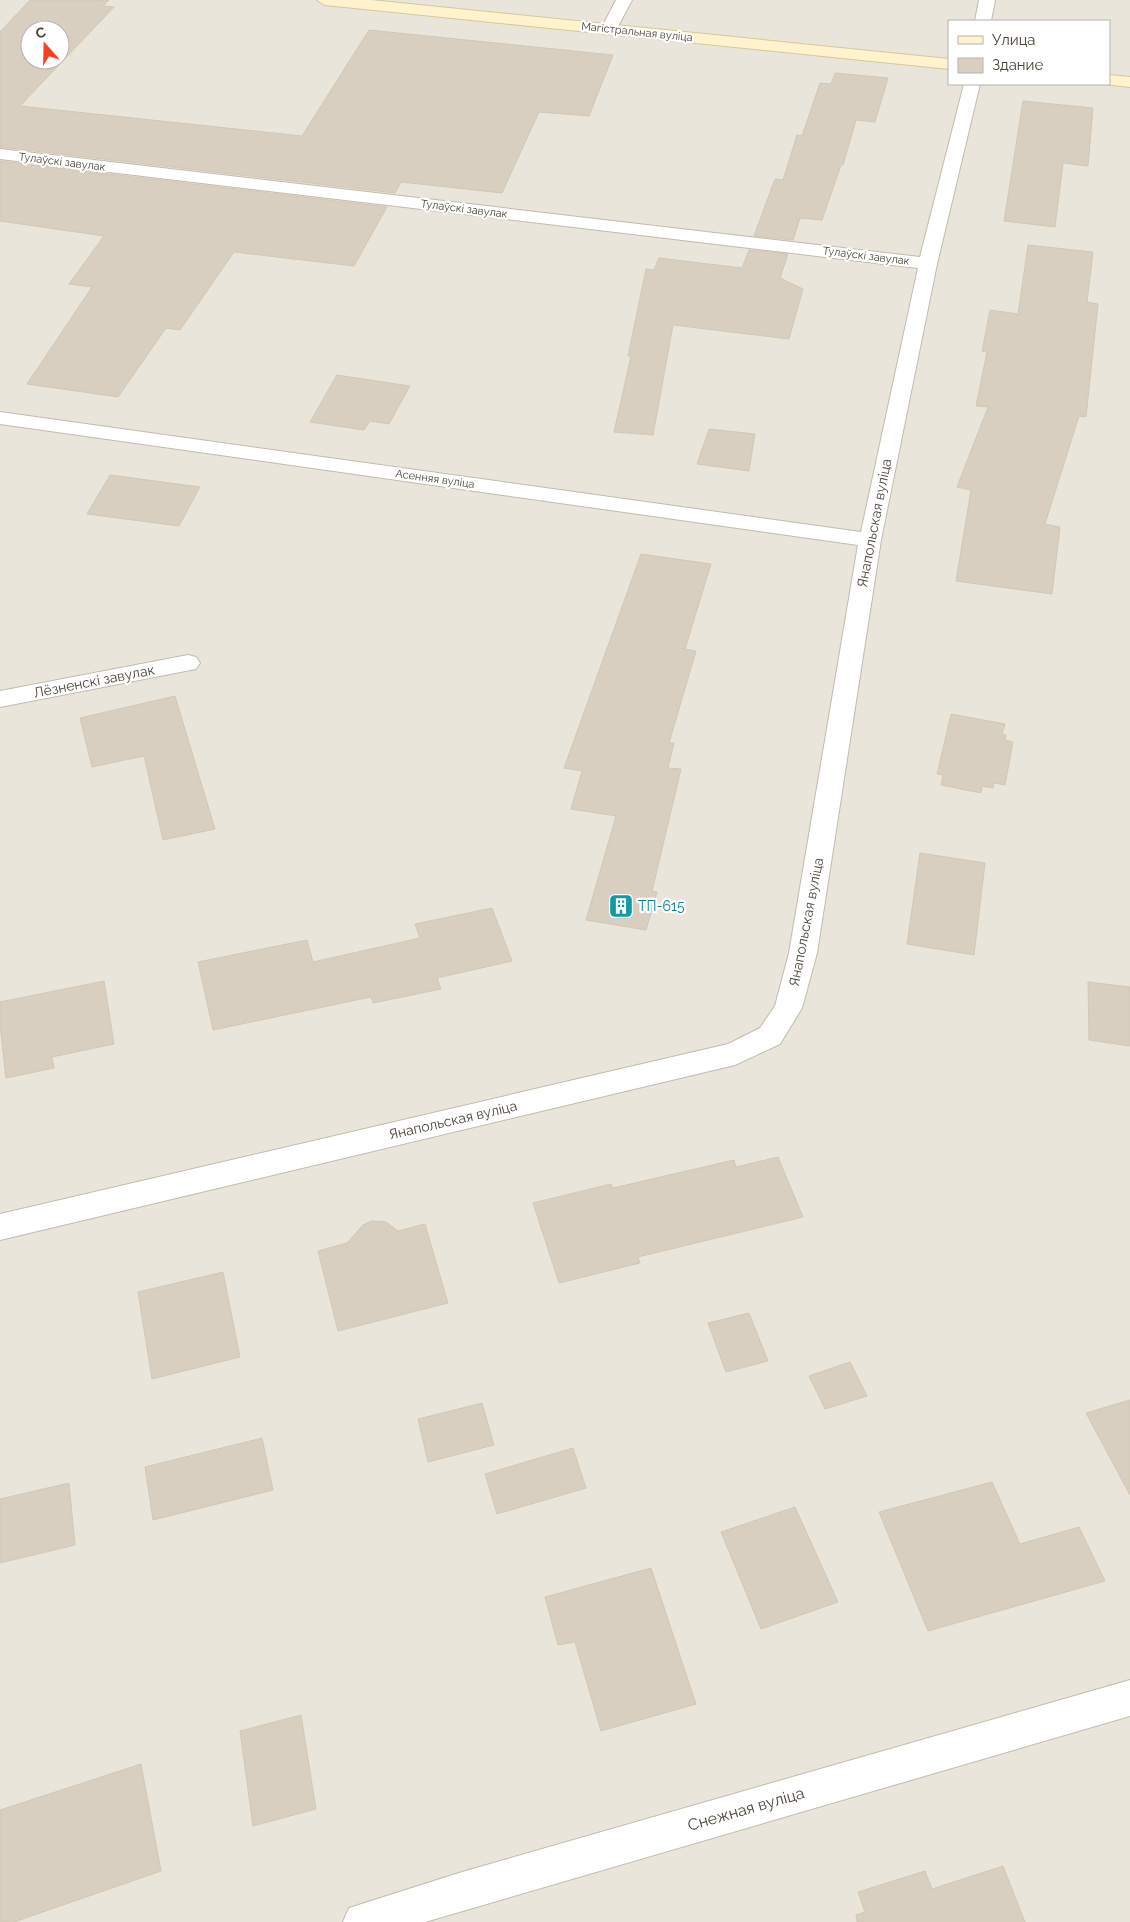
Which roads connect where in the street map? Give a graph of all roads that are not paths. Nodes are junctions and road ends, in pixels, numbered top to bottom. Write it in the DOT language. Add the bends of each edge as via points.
graph roads {
  1 [pos="325,0"];
  2 [pos="624,0"];
  3 [pos="987,0"];
  4 [pos="983,20"];
  5 [pos="609,29"];
  6 [pos="948,64"];
  7 [pos="1110,80"];
  8 [pos="1130,82"];
  9 [pos="972,85"];
  10 [pos="0,154"];
  11 [pos="928,264"];
  12 [pos="0,418"];
  13 [pos="870,540"];
  14 [pos="188,663"];
  15 [pos="0,699"];
  16 [pos="0,1227"];
  17 [pos="1130,1698"];
  18 [pos="363,1922"];
  1 -- 5 [label="street, Магістральная вуліца"];
  2 -- 5 [label="street"];
  3 -- 4 [label="street"];
  5 -- 6 [label="street, Магістральная вуліца"];
  7 -- 8 [label="street"];
  9 -- 11 [label="street, Янапольская вуліца"];
  10 -- 11 [label="street, Тулаўскі завулак"];
  11 -- 13 [label="street, Янапольская вуліца"];
  12 -- 13 [label="street, Асенняя вуліца"];
  13 -- 16 [label="street, Янапольская вуліца" via="803,952 788,1008 770,1036 735,1054"];
  14 -- 15 [label="street, Лёзненскі завулак"];
  17 -- 18 [label="street, Снежная вуліца"];
}
